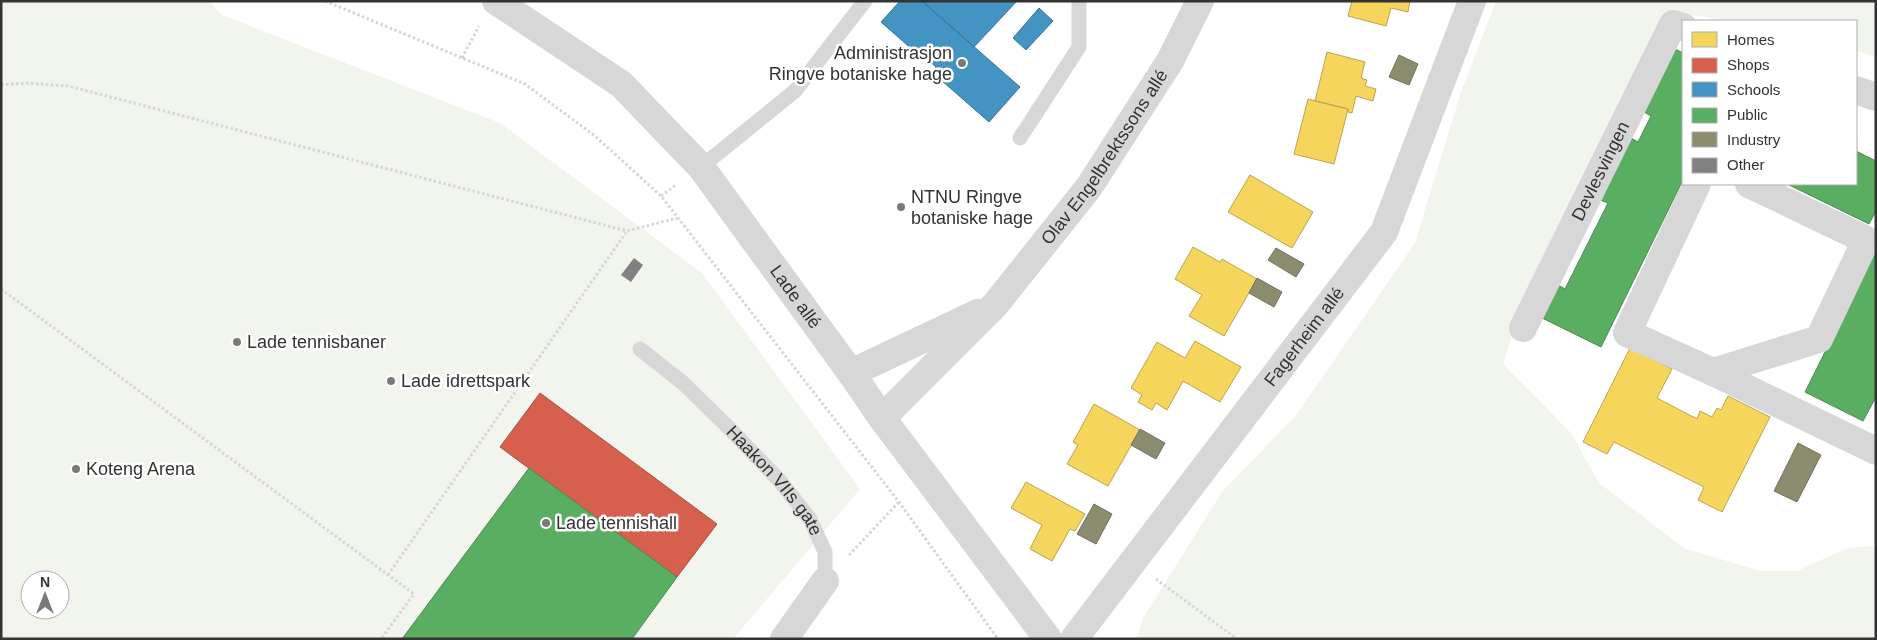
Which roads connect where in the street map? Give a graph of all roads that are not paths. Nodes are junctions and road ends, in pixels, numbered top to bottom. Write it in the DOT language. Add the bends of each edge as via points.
graph roads {
  1 [pos="496,1"];
  2 [pos="865,1"];
  3 [pos="1079,1"];
  4 [pos="1200,1"];
  5 [pos="1472,1"];
  6 [pos="1682,28"];
  7 [pos="1857,90"];
  8 [pos="1876,97"];
  9 [pos="1020,138"];
  10 [pos="701,167"];
  11 [pos="1697,185"];
  12 [pos="1751,185"];
  13 [pos="995,305"];
  14 [pos="1523,328"];
  15 [pos="640,349"];
  16 [pos="1713,372"];
  17 [pos="851,373"];
  18 [pos="882,418"];
  19 [pos="1876,451"];
  20 [pos="825,581"];
  21 [pos="784,639"];
  22 [pos="1048,639"];
  23 [pos="1074,639"];
  1 -- 10 [label="street, Lade allé" via="621,84"];
  2 -- 10 [label="lane" via="795,91"];
  3 -- 9 [label="lane" via="1079,47"];
  4 -- 13 [label="street, Olav Engelbrektssons allé" via="1170,61 1088,187"];
  5 -- 23 [label="street, Fagerheim allé" via="1384,232"];
  6 -- 14 [label="street, Devlesvingen" via="1673,24"];
  7 -- 8 [label="street"];
  10 -- 17 [label="street, Lade allé"];
  11 -- 16 [label="street" via="1627,333"];
  12 -- 16 [label="street" via="1866,240 1819,339"];
  13 -- 17 [label="street, Olav Engelbrektssons allé"];
  13 -- 18 [label="street, Olav Engelbrektssons allé"];
  15 -- 20 [label="lane, Haakon VIIs gate" via="683,383 780,480 810,518 825,552"];
  16 -- 19 [label="street"];
  17 -- 18 [label="street, Lade allé"];
  18 -- 22 [label="street, Lade allé"];
  20 -- 21 [label="street"];
}
